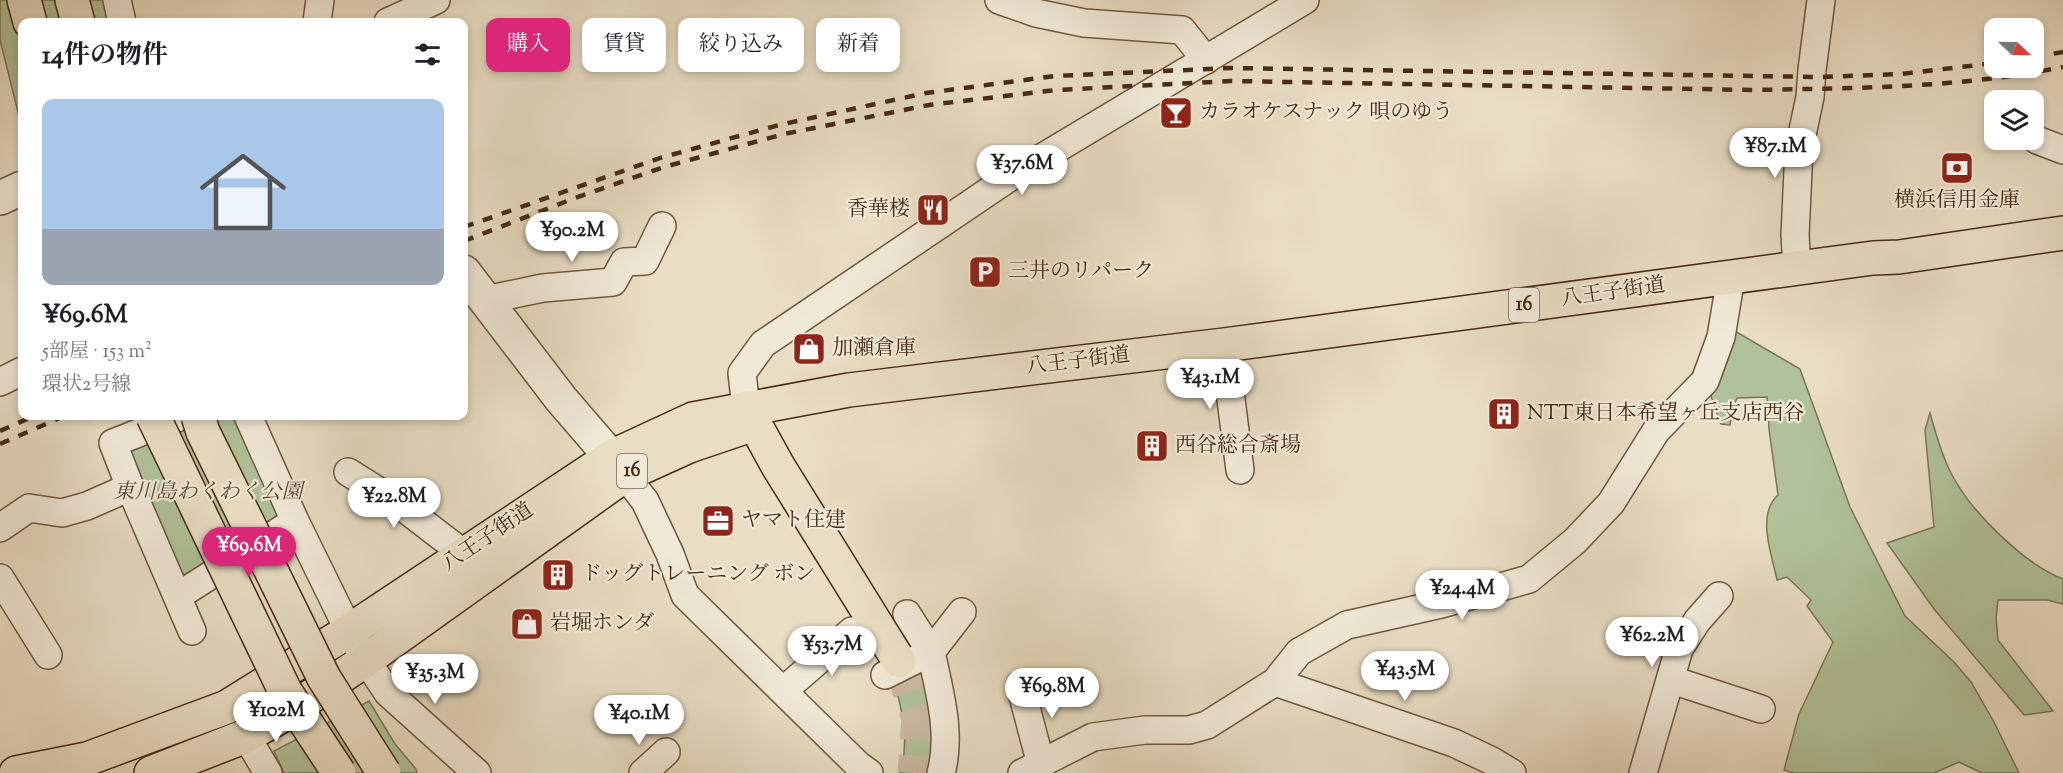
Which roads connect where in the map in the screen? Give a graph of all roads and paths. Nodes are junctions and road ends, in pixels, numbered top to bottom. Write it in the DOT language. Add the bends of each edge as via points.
graph roads {
  1 [pos="24,0"];
  2 [pos="72,0"];
  3 [pos="117,0"];
  4 [pos="320,0"];
  5 [pos="436,0"];
  6 [pos="999,0"];
  7 [pos="1305,0"];
  8 [pos="1821,0"];
  9 [pos="29,18"];
  10 [pos="77,18"];
  11 [pos="121,18"];
  12 [pos="318,18"];
  13 [pos="397,18"];
  14 [pos="1206,60"];
  15 [pos="2044,143"];
  16 [pos="2063,150"];
  17 [pos="18,190"];
  18 [pos="0,198"];
  19 [pos="662,226"];
  20 [pos="2063,233"];
  21 [pos="1797,268"];
  22 [pos="468,277"];
  23 [pos="1731,277"];
  24 [pos="485,300"];
  25 [pos="1224,345"];
  26 [pos="18,373"];
  27 [pos="0,382"];
  28 [pos="751,416"];
  29 [pos="155,420"];
  30 [pos="171,420"];
  31 [pos="199,420"];
  32 [pos="251,420"];
  33 [pos="618,466"];
  34 [pos="1240,470"];
  35 [pos="348,472"];
  36 [pos="130,487"];
  37 [pos="295,521"];
  38 [pos="0,528"];
  39 [pos="464,554"];
  40 [pos="0,578"];
  41 [pos="178,596"];
  42 [pos="1719,596"];
  43 [pos="962,612"];
  44 [pos="907,614"];
  45 [pos="192,631"];
  46 [pos="349,631"];
  47 [pos="852,631"];
  48 [pos="931,652"];
  49 [pos="48,655"];
  50 [pos="366,660"];
  51 [pos="892,668"];
  52 [pos="1672,680"];
  53 [pos="1275,682"];
  54 [pos="1020,685"];
  55 [pos="783,691"];
  56 [pos="1761,709"];
  57 [pos="246,736"];
  58 [pos="666,752"];
  59 [pos="449,764"];
  60 [pos="1031,768"];
  61 [pos="859,770"];
  62 [pos="16,773"];
  63 [pos="151,773"];
  64 [pos="268,773"];
  65 [pos="339,773"];
  66 [pos="384,773"];
  67 [pos="477,773"];
  68 [pos="643,773"];
  69 [pos="941,773"];
  70 [pos="1512,773"];
  71 [pos="1643,773"];
  1 -- 9 [label="main road"];
  2 -- 10 [label="main road"];
  3 -- 11 [label="street"];
  4 -- 12 [label="street"];
  5 -- 13 [label="street"];
  6 -- 14 [label="street" via="1035,13 1084,22 1182,30"];
  7 -- 14 [label="street"];
  8 -- 21 [label="street" via="1810,97 1799,148"];
  14 -- 28 [label="street" via="1013,176 763,344 742,373"];
  15 -- 16 [label="street"];
  17 -- 18 [label="street"];
  19 -- 24 [label="street" via="645,261 624,262 613,282 543,288"];
  20 -- 21 [label="main road, 八王子街道 / 16"];
  21 -- 23 [label="main road, 八王子街道 / 16"];
  22 -- 24 [label="street"];
  23 -- 25 [label="main road, 八王子街道 / 16"];
  23 -- 53 [label="street" via="1721,337 1705,381 1656,431 1611,503 1575,541 1529,579 1347,626 1299,652"];
  24 -- 33 [label="street"];
  25 -- 28 [label="main road, 八王子街道 / 16" via="849,390"];
  25 -- 34 [label="street"];
  26 -- 27 [label="street"];
  28 -- 33 [label="main road, 八王子街道 / 16" via="693,419"];
  28 -- 51 [label="main road"];
  29 -- 65 [label="main road, bridge" via="285,691"];
  30 -- 36 [label="street" via="112,442"];
  31 -- 66 [label="main road, bridge" via="324,678"];
  32 -- 37 [label="street"];
  33 -- 39 [label="main road, 八王子街道 / 16"];
  33 -- 50 [label="main road, 八王子街道 / 16"];
  33 -- 55 [label="street" via="645,501 685,595"];
  35 -- 39 [label="street" via="399,504"];
  36 -- 38 [label="street" via="62,513 29,508"];
  36 -- 41 [label="street"];
  37 -- 41 [label="street"];
  37 -- 46 [label="street"];
  39 -- 46 [label="main road, 八王子街道 / 16"];
  40 -- 49 [label="street"];
  41 -- 45 [label="street"];
  42 -- 52 [label="street" via="1679,649"];
  43 -- 48 [label="street"];
  44 -- 48 [label="street"];
  46 -- 50 [label="street"];
  46 -- 62 [label="main road, 八王子街道 / 16" via="226,707 87,759"];
  47 -- 55 [label="street"];
  48 -- 51 [label="street"];
  48 -- 69 [label="street" via="944,734"];
  50 -- 57 [label="main road, 八王子街道 / 16"];
  50 -- 59 [label="street" via="388,693"];
  52 -- 56 [label="street"];
  52 -- 71 [label="street"];
  53 -- 60 [label="street" via="1207,725 1190,730 1094,736"];
  53 -- 70 [label="street" via="1454,743"];
  54 -- 60 [label="street"];
  55 -- 61 [label="street"];
  57 -- 63 [label="main road, 八王子街道 / 16"];
  57 -- 64 [label="street"];
  58 -- 68 [label="street"];
  59 -- 67 [label="street"];
}
